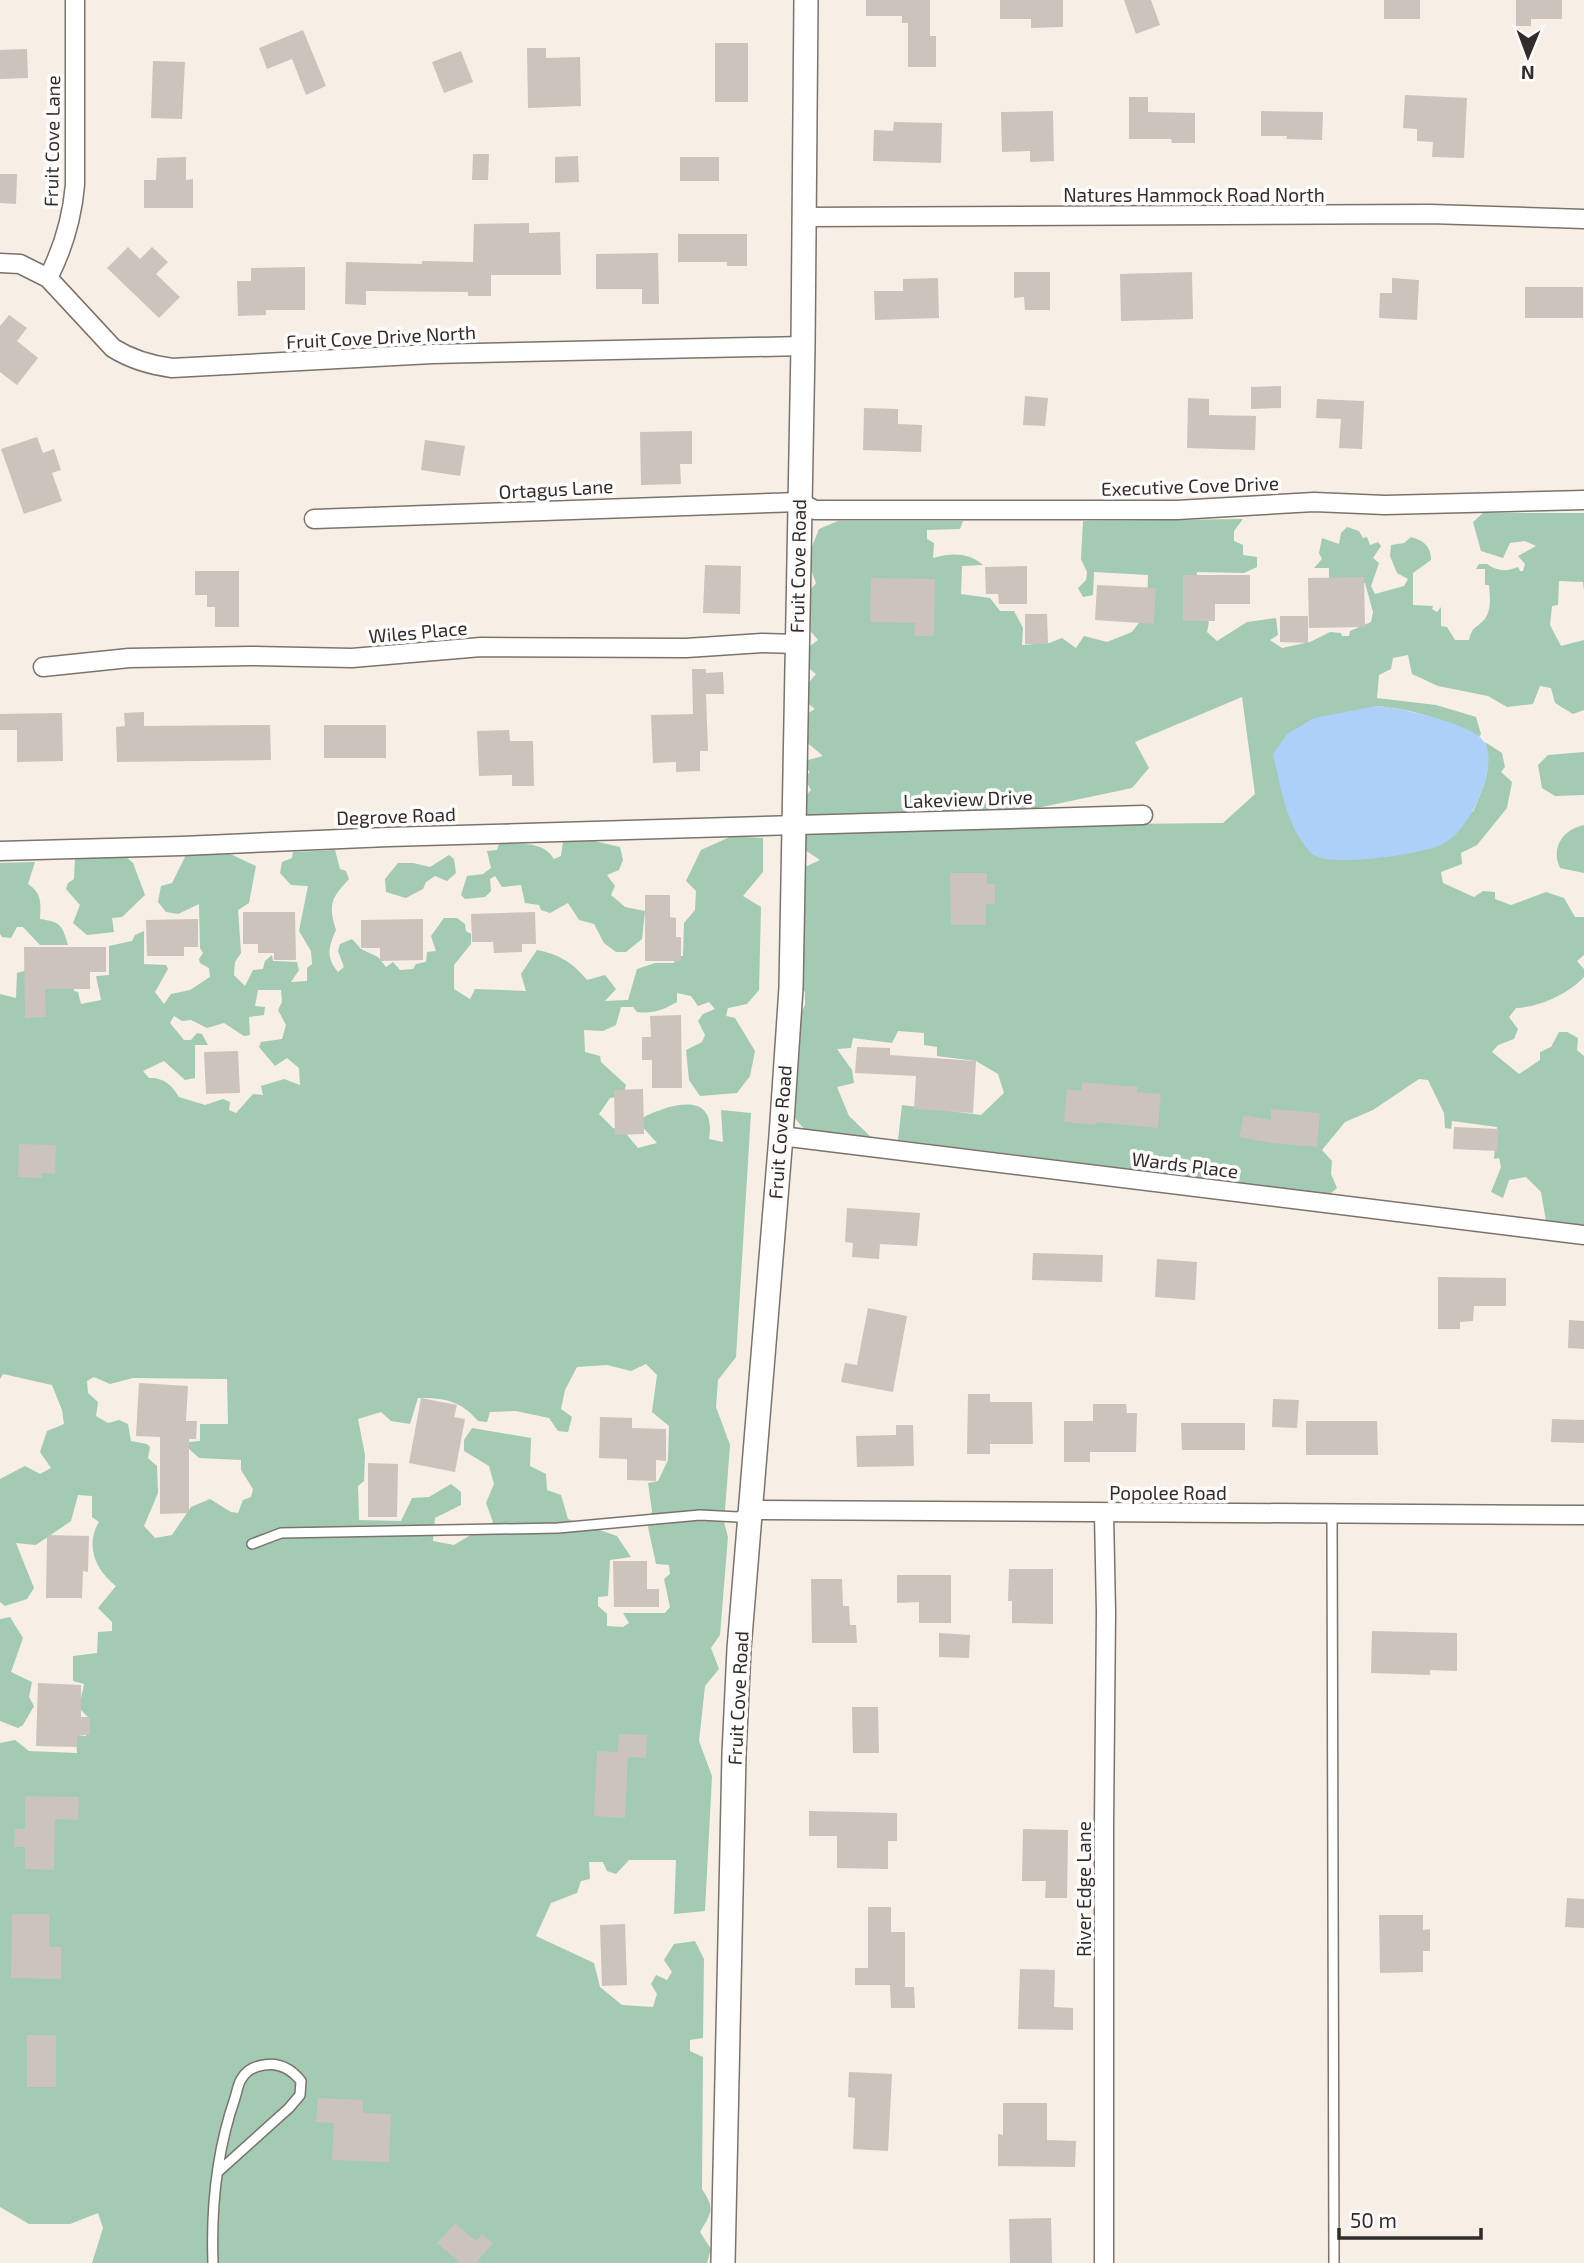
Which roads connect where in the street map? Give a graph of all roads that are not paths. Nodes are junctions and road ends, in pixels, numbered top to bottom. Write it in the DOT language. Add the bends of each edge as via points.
graph roads {
  1 [pos="75,0"];
  2 [pos="806,0"];
  3 [pos="804,217"];
  4 [pos="1584,219"];
  5 [pos="0,263"];
  6 [pos="48,278"];
  7 [pos="803,346"];
  8 [pos="1584,500"];
  9 [pos="799,502"];
  10 [pos="314,519"];
  11 [pos="797,644"];
  12 [pos="43,667"];
  13 [pos="1143,815"];
  14 [pos="794,824"];
  15 [pos="0,851"];
  16 [pos="781,1136"];
  17 [pos="1584,1235"];
  18 [pos="751,1510"];
  19 [pos="1104,1514"];
  20 [pos="1332,1514"];
  21 [pos="1584,1516"];
  22 [pos="252,1544"];
  23 [pos="219,2171"];
  24 [pos="213,2263"];
  25 [pos="723,2263"];
  26 [pos="1104,2263"];
  27 [pos="1334,2263"];
  1 -- 6 [label="street, Fruit Cove Lane" via="75,185 65,243"];
  2 -- 3 [label="street, Fruit Cove Road"];
  3 -- 4 [label="street, Natures Hammock Road North" via="1430,214"];
  3 -- 7 [label="street, Fruit Cove Road"];
  5 -- 6 [label="street, Fruit Cove Drive North" via="20,264"];
  6 -- 7 [label="street, Fruit Cove Drive North" via="113,348 145,364 172,368 432,354"];
  7 -- 9 [label="street, Fruit Cove Road"];
  8 -- 9 [label="street, Executive Cove Drive" via="1003,511 815,510"];
  9 -- 10 [label="street, Ortagus Lane"];
  9 -- 11 [label="street, Fruit Cove Road"];
  11 -- 12 [label="street, Wiles Place" via="481,647 352,659 129,658"];
  11 -- 14 [label="street, Fruit Cove Road"];
  13 -- 14 [label="street, Lakeview Drive"];
  14 -- 15 [label="street, Degrove Road"];
  14 -- 16 [label="street, Fruit Cove Road" via="791,988"];
  16 -- 17 [label="street, Wards Place"];
  16 -- 18 [label="street, Fruit Cove Road"];
  18 -- 19 [label="street, Popolee Road"];
  18 -- 22 [label="lane" via="738,1517 700,1515 558,1528 281,1532"];
  18 -- 25 [label="street, Fruit Cove Road" via="734,1754"];
  19 -- 20 [label="street, Popolee Road"];
  19 -- 26 [label="street, River Edge Lane"];
  20 -- 21 [label="street, Popolee Road"];
  20 -- 27 [label="lane"];
  23 -- 23 [label="lane" via="300,2095 301,2081 292,2070 270,2064 255,2066 242,2077 229,2115"];
  23 -- 24 [label="lane"];
}
